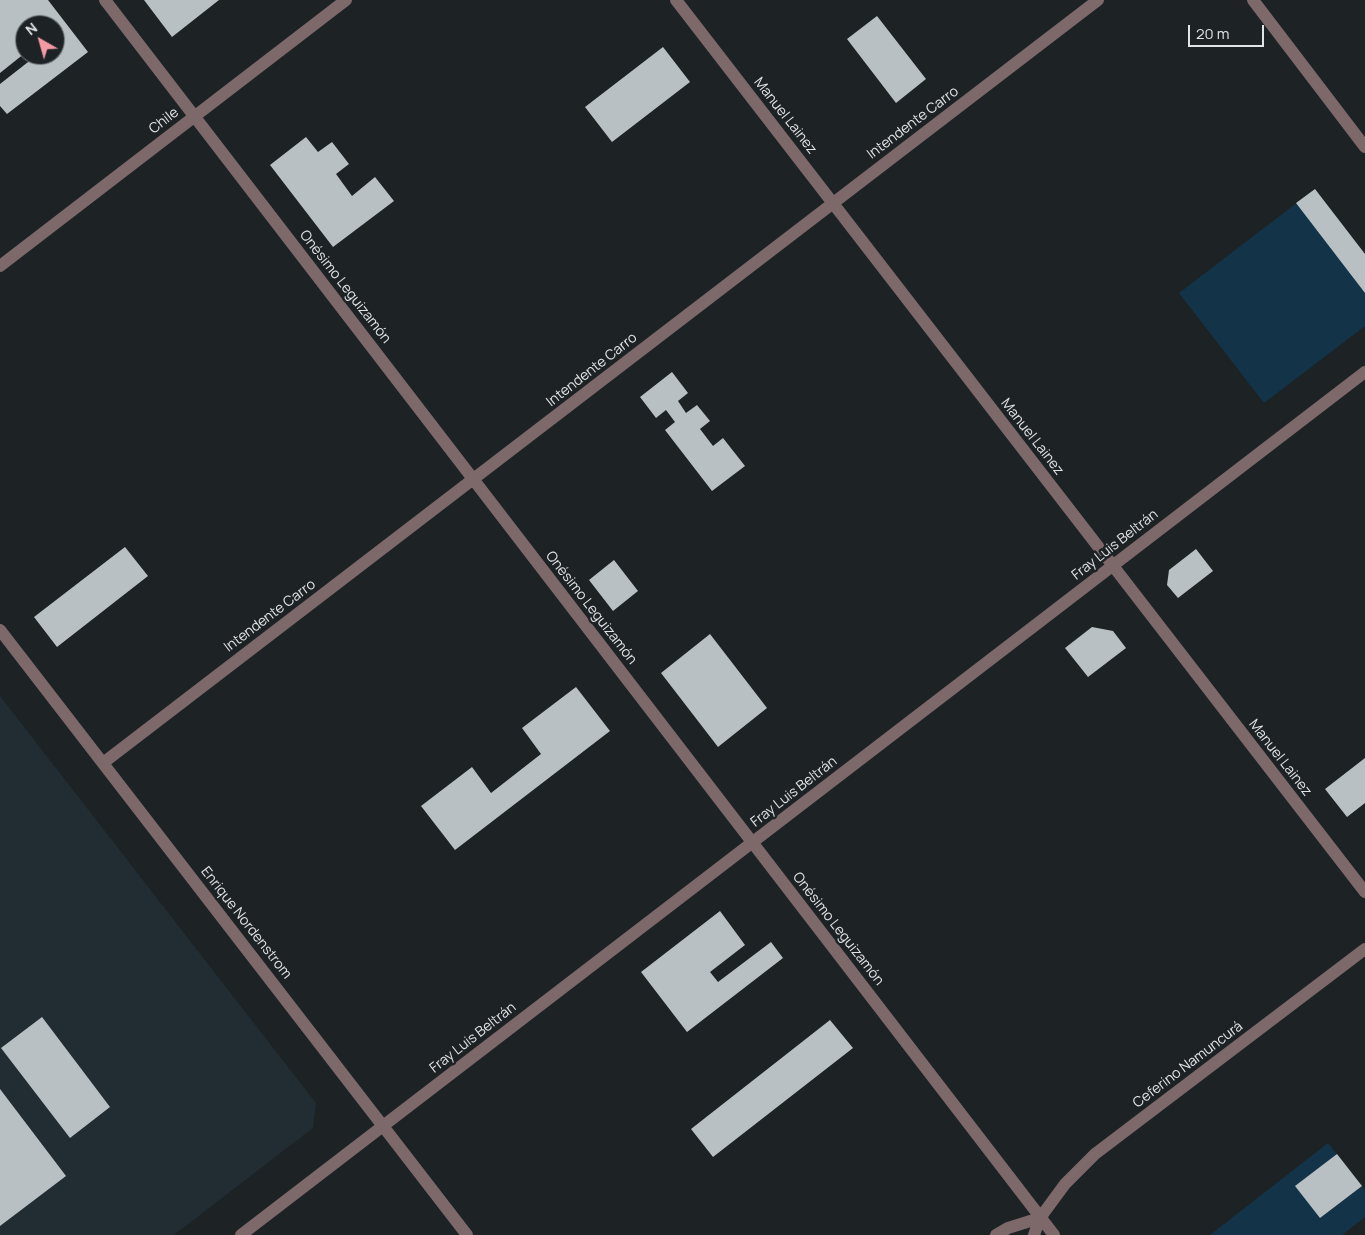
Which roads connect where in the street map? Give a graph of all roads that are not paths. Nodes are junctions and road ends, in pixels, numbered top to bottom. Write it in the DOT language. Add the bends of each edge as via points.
graph roads {
  1 [pos="105,0"];
  2 [pos="346,0"];
  3 [pos="676,0"];
  4 [pos="1098,0"];
  5 [pos="1253,0"];
  6 [pos="194,116"];
  7 [pos="1365,147"];
  8 [pos="833,203"];
  9 [pos="0,266"];
  10 [pos="1365,372"];
  11 [pos="474,479"];
  12 [pos="1112,566"];
  13 [pos="0,630"];
  14 [pos="103,763"];
  15 [pos="752,843"];
  16 [pos="1365,892"];
  17 [pos="1365,949"];
  18 [pos="384,1126"];
  19 [pos="1040,1218"];
  20 [pos="241,1235"];
  21 [pos="468,1235"];
  22 [pos="996,1235"];
  23 [pos="1034,1235"];
  24 [pos="1054,1235"];
  1 -- 6 [label="street, Onésimo Leguizamón"];
  2 -- 6 [label="street, Chile"];
  3 -- 8 [label="street, Manuel Lainez"];
  4 -- 8 [label="street, Intendente Carro"];
  5 -- 7 [label="street"];
  6 -- 9 [label="street, Chile"];
  6 -- 11 [label="street, Onésimo Leguizamón"];
  8 -- 11 [label="street, Intendente Carro"];
  8 -- 12 [label="street, Manuel Lainez"];
  10 -- 12 [label="street, Fray Luis Beltrán"];
  11 -- 14 [label="street, Intendente Carro"];
  11 -- 15 [label="street, Onésimo Leguizamón"];
  12 -- 15 [label="street, Fray Luis Beltrán"];
  12 -- 16 [label="street, Manuel Lainez"];
  13 -- 14 [label="street, Enrique Nordenstrom"];
  14 -- 18 [label="street, Enrique Nordenstrom"];
  15 -- 18 [label="street, Fray Luis Beltrán"];
  15 -- 19 [label="street, Onésimo Leguizamón"];
  17 -- 19 [label="street, Ceferino Namuncurá" via="1095,1154 1065,1184"];
  18 -- 20 [label="street, Fray Luis Beltrán"];
  18 -- 21 [label="street, Enrique Nordenstrom"];
  19 -- 22 [label="street"];
  19 -- 23 [label="street, Ceferino Namuncurá"];
  19 -- 24 [label="street, Onésimo Leguizamón"];
}
